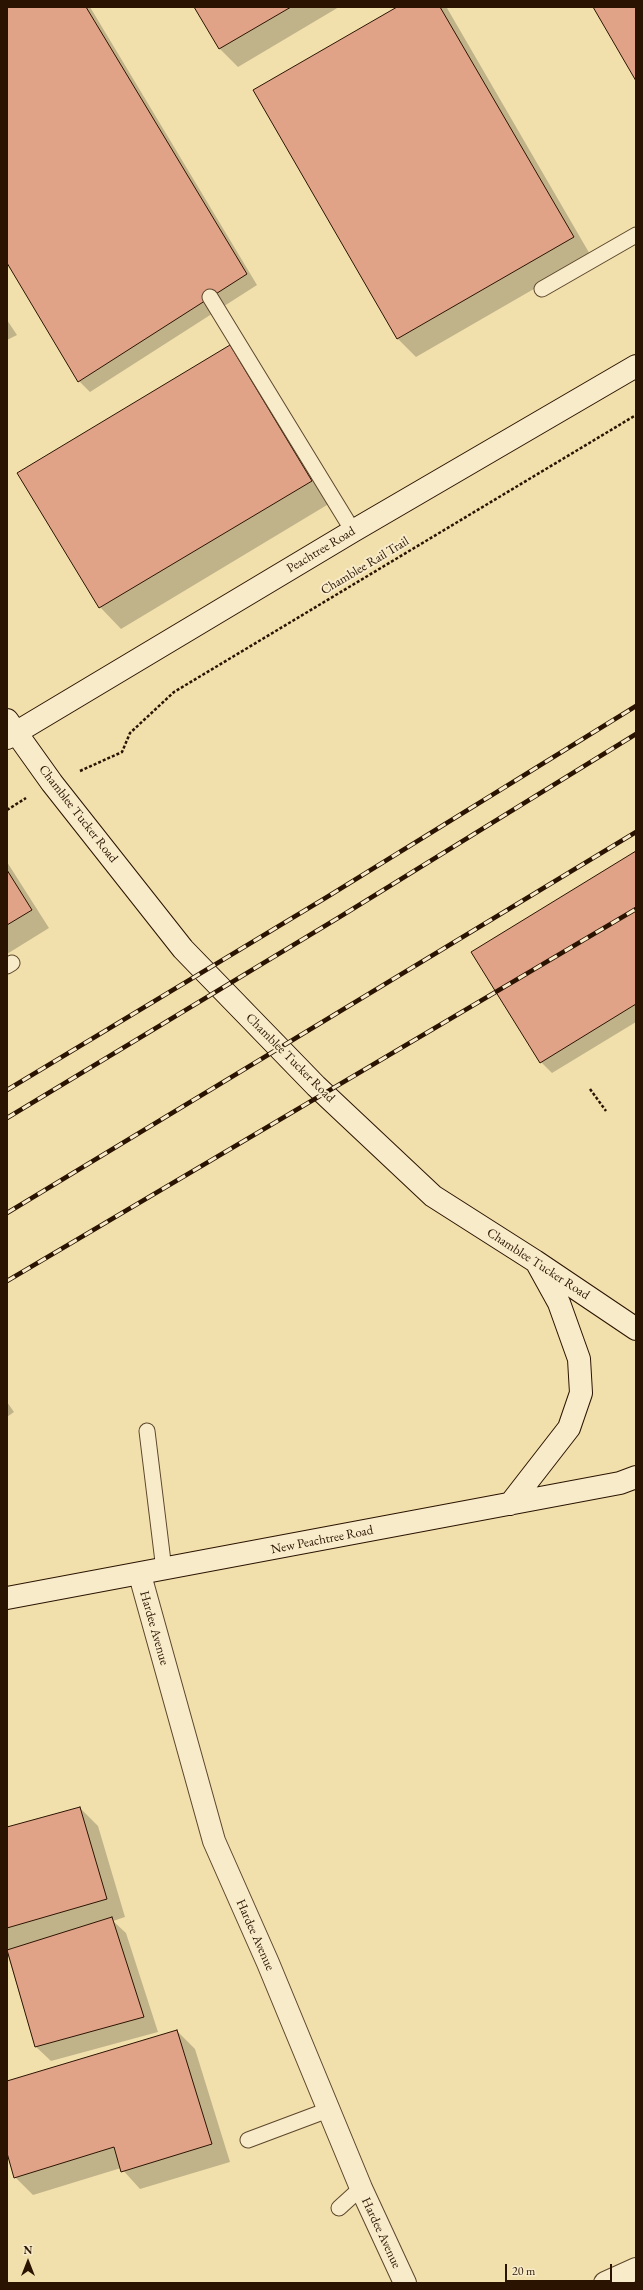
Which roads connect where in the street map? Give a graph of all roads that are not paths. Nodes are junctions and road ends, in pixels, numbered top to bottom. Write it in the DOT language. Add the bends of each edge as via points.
graph roads {
  1 [pos="636,235"];
  2 [pos="542,289"];
  3 [pos="210,297"];
  4 [pos="636,366"];
  5 [pos="353,531"];
  6 [pos="10,730"];
  7 [pos="535,1261"];
  8 [pos="636,1329"];
  9 [pos="147,1431"];
  10 [pos="636,1477"];
  11 [pos="510,1504"];
  12 [pos="164,1570"];
  13 [pos="140,1574"];
  14 [pos="7,1598"];
  15 [pos="328,2110"];
  16 [pos="248,2140"];
  17 [pos="361,2188"];
  18 [pos="339,2208"];
  19 [pos="636,2269"];
  20 [pos="405,2283"];
  21 [pos="605,2283"];
  1 -- 2 [label="lane"];
  3 -- 5 [label="lane"];
  4 -- 5 [label="street, Peachtree Road"];
  5 -- 6 [label="street, Peachtree Road"];
  6 -- 7 [label="street, Chamblee Tucker Road" via="183,949 316,1086 433,1196"];
  7 -- 8 [label="street, Chamblee Tucker Road"];
  7 -- 11 [label="street" via="559,1303 580,1359 581,1393 569,1428"];
  9 -- 12 [label="lane"];
  10 -- 11 [label="street, New Peachtree Road" via="620,1483"];
  11 -- 12 [label="street, New Peachtree Road"];
  12 -- 13 [label="street, New Peachtree Road"];
  13 -- 14 [label="street, New Peachtree Road"];
  13 -- 15 [label="street, Hardee Avenue" via="214,1841 268,1963"];
  15 -- 16 [label="lane"];
  15 -- 17 [label="street, Hardee Avenue"];
  17 -- 18 [label="lane"];
  17 -- 20 [label="street, Hardee Avenue"];
  19 -- 21 [label="street"];
}
